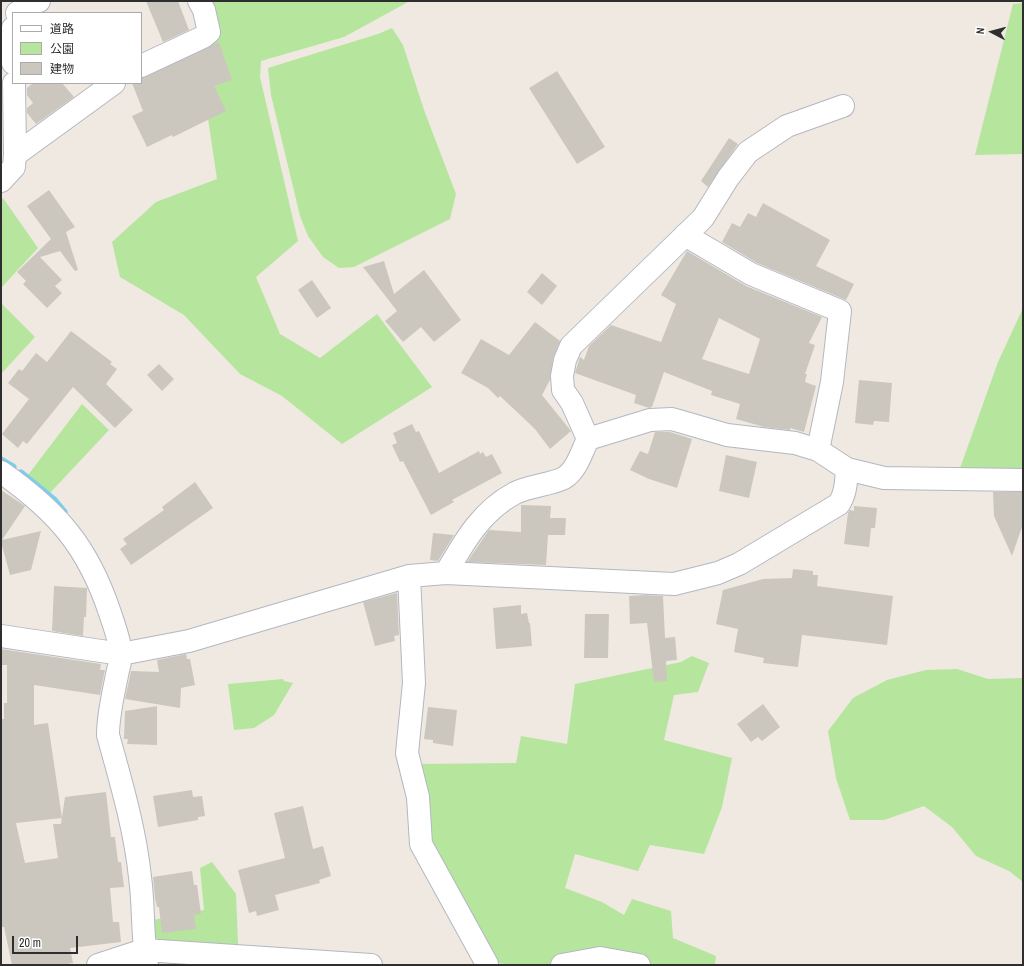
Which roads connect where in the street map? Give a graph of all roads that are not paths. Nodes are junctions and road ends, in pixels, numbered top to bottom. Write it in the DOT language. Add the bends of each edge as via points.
graph roads {
  1 [pos="39,1"];
  2 [pos="199,1"];
  3 [pos="17,12"];
  4 [pos="142,66"];
  5 [pos="14,84"];
  6 [pos="113,84"];
  7 [pos="843,106"];
  8 [pos="15,155"];
  9 [pos="1,181"];
  10 [pos="685,235"];
  11 [pos="588,439"];
  12 [pos="818,450"];
  13 [pos="847,469"];
  14 [pos="1,472"];
  15 [pos="1023,480"];
  16 [pos="446,573"];
  17 [pos="409,576"];
  18 [pos="1,636"];
  19 [pos="121,654"];
  20 [pos="145,958"];
  21 [pos="98,965"];
  22 [pos="371,965"];
  23 [pos="486,965"];
  24 [pos="562,965"];
  25 [pos="639,965"];
  1 -- 3 [label="street"];
  2 -- 4 [label="street" via="209,32"];
  5 -- 8 [label="street"];
  6 -- 8 [label="street"];
  7 -- 10 [label="street" via="787,126 748,152 703,218"];
  8 -- 9 [label="street" via="14,167"];
  10 -- 11 [label="street" via="571,346 562,376 563,390 572,403"];
  10 -- 12 [label="street" via="751,274 840,311 832,382"];
  11 -- 12 [label="street" via="650,420 672,419 727,435 795,443"];
  11 -- 16 [label="street" via="576,465 564,478 514,494 485,515 470,533"];
  12 -- 13 [label="street"];
  13 -- 15 [label="street" via="884,478"];
  13 -- 16 [label="street" via="846,486 839,504 739,564 718,573 674,584"];
  14 -- 19 [label="street" via="29,492 53,514 84,553 105,598"];
  16 -- 17 [label="street"];
  17 -- 19 [label="street" via="189,641"];
  17 -- 23 [label="street" via="414,683 407,752 418,797 421,844"];
  18 -- 19 [label="street"];
  19 -- 20 [label="street" via="108,720 108,735 131,822 140,877"];
  20 -- 21 [label="street"];
  20 -- 22 [label="street"];
  24 -- 25 [label="street" via="600,958"];
}
